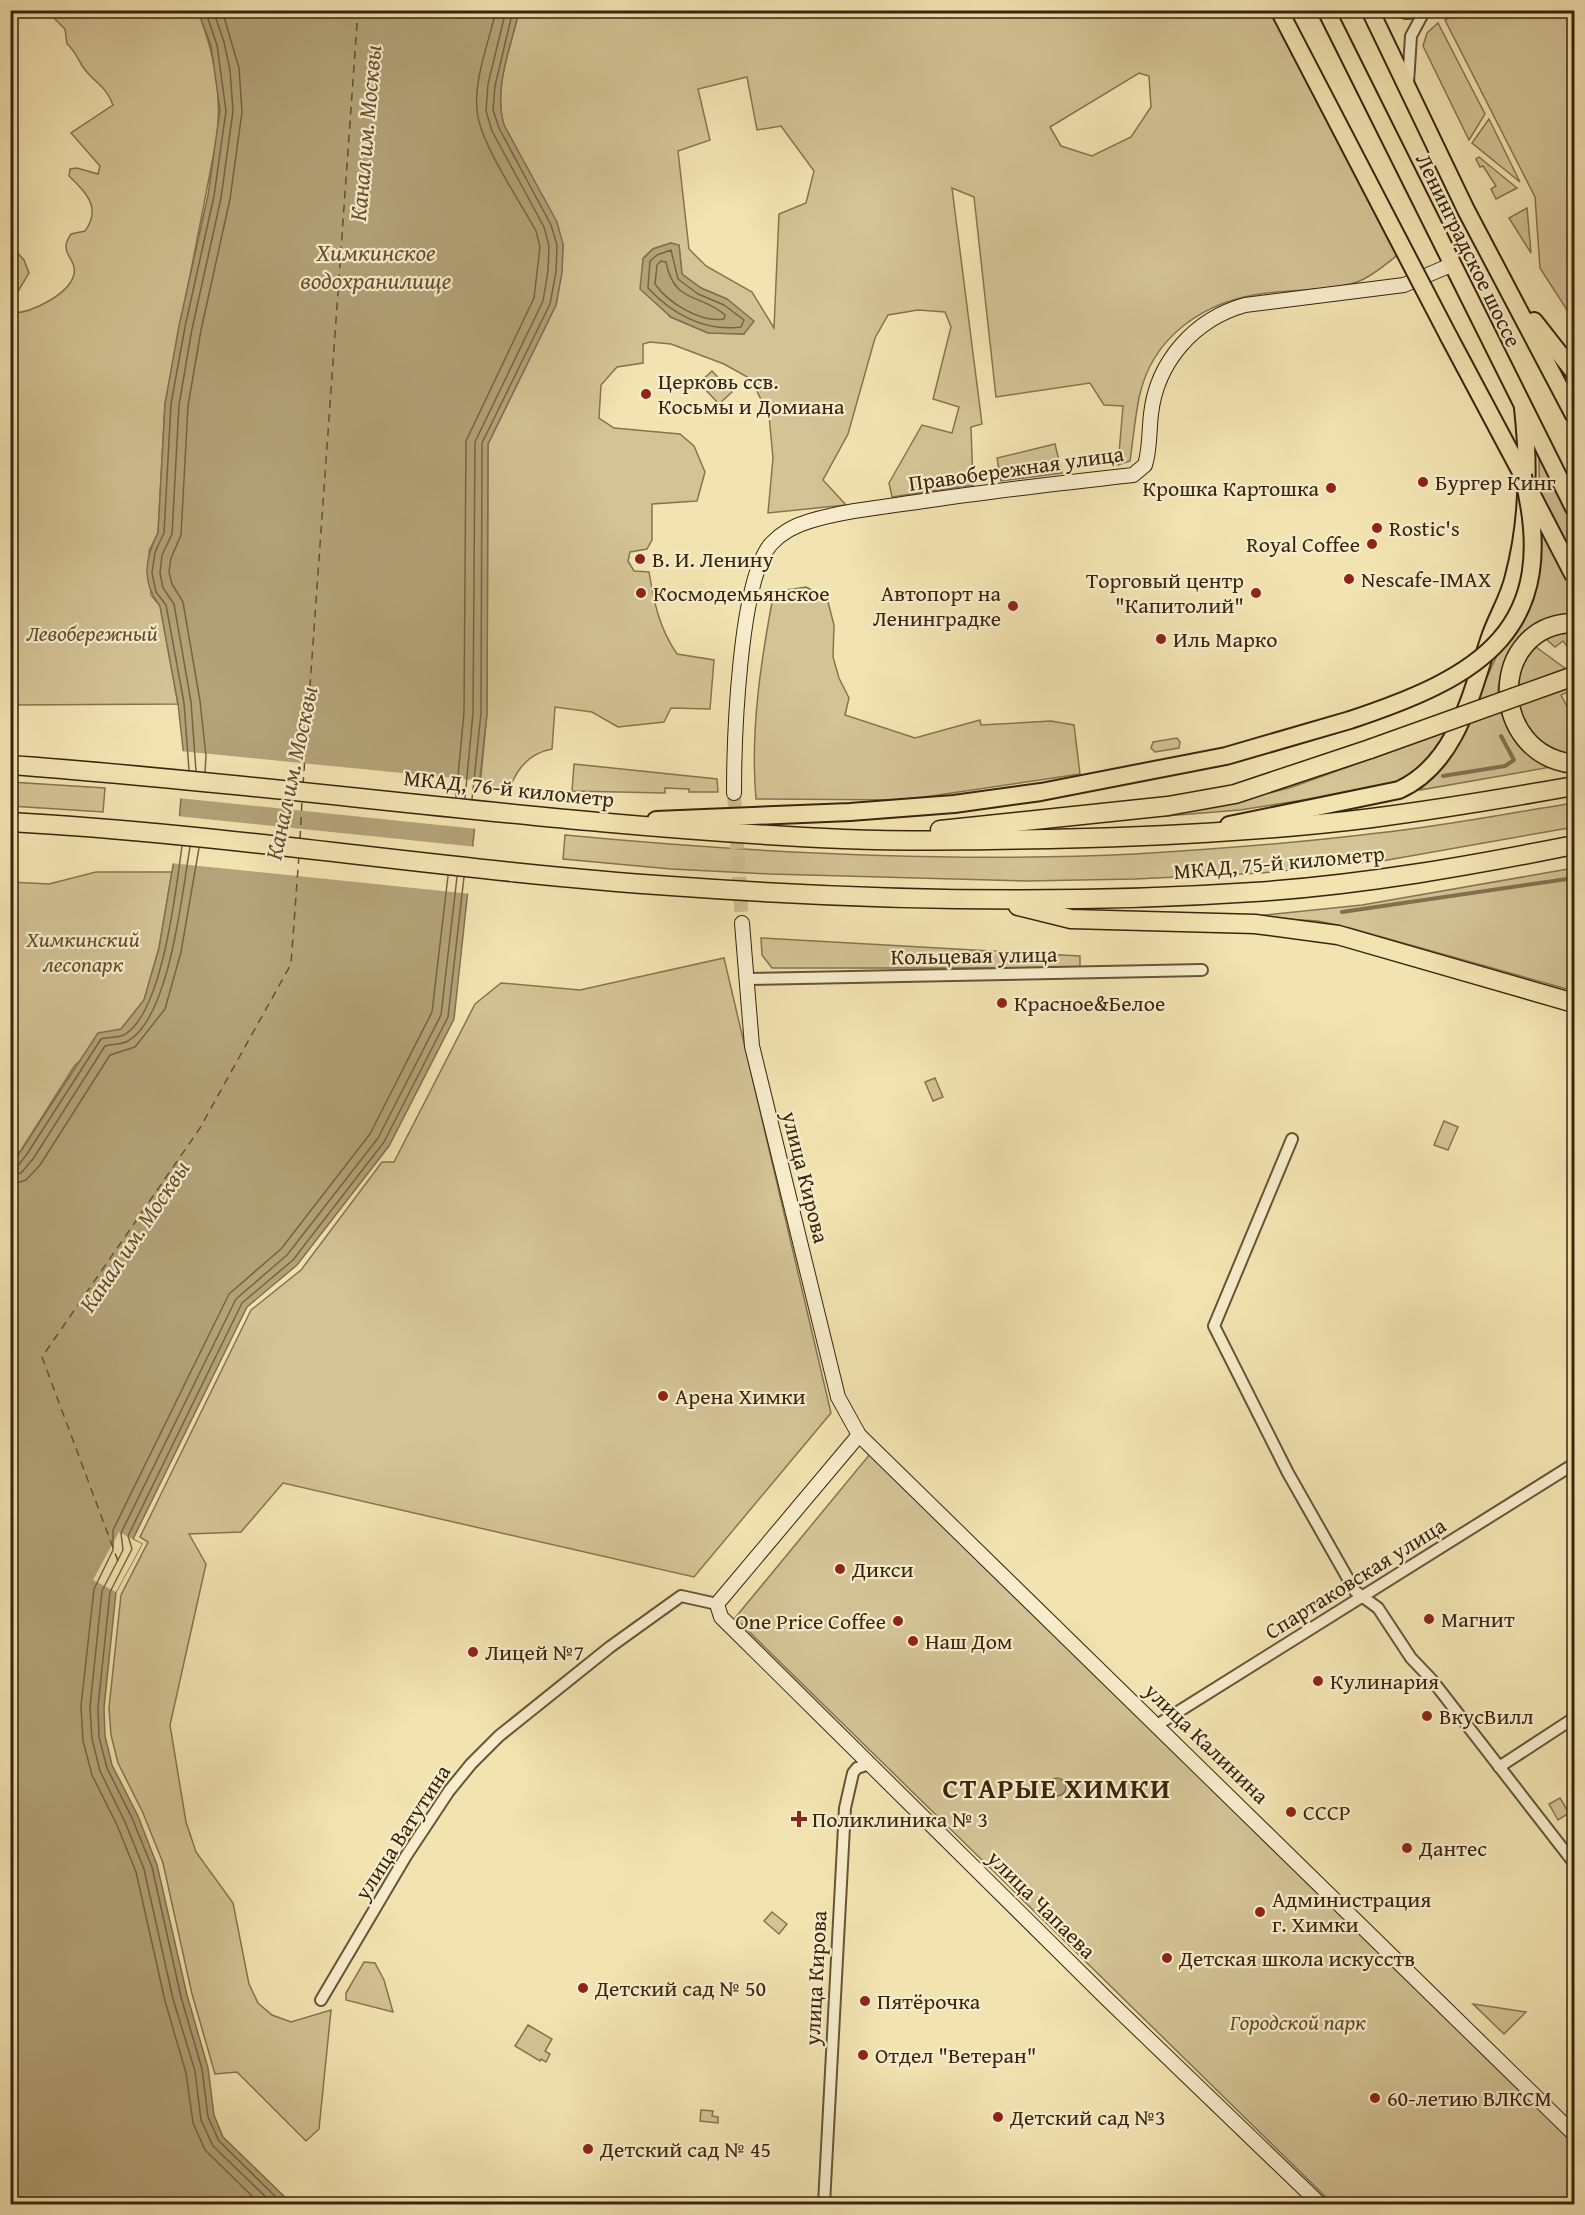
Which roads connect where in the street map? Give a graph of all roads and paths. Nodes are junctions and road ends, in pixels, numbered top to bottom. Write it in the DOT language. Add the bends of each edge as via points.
graph roads {
  1 [pos="1279,10"];
  2 [pos="1326,10"];
  3 [pos="1370,10"];
  4 [pos="1397,10"];
  5 [pos="1424,11"];
  6 [pos="1407,89"];
  7 [pos="1451,265"];
  8 [pos="1504,281"];
  9 [pos="1575,372"];
  10 [pos="1523,408"];
  11 [pos="1575,415"];
  12 [pos="1522,476"];
  13 [pos="1575,508"];
  14 [pos="1575,576"];
  15 [pos="1575,623"];
  16 [pos="1575,676"];
  17 [pos="1575,764"];
  18 [pos="10,765"];
  19 [pos="1575,786"];
  20 [pos="734,793"];
  21 [pos="10,822"];
  22 [pos="603,822"];
  23 [pos="1176,835"];
  24 [pos="845,839"];
  25 [pos="1004,840"];
  26 [pos="1575,845"];
  27 [pos="984,898"];
  28 [pos="742,923"];
  29 [pos="1203,970"];
  30 [pos="746,979"];
  31 [pos="1575,1003"];
  32 [pos="1292,1139"];
  33 [pos="859,1435"];
  34 [pos="1575,1464"];
  35 [pos="1364,1596"];
  36 [pos="717,1604"];
  37 [pos="1575,1718"];
  38 [pos="1157,1725"];
  39 [pos="869,1764"];
  40 [pos="1499,1767"];
  41 [pos="1575,1863"];
  42 [pos="321,2000"];
  43 [pos="1575,2134"];
  44 [pos="824,2205"];
  45 [pos="1320,2205"];
  1 -- 12 [label="main road, bridge"];
  2 -- 7 [label="main road, Ленинградское шоссе"];
  3 -- 6 [label="main road, Ленинградское шоссе"];
  4 -- 5 [label="street"];
  5 -- 6 [label="street" via="1410,43"];
  6 -- 8 [label="main road, Ленинградское шоссе"];
  7 -- 10 [label="main road, Ленинградское шоссе"];
  7 -- 20 [label="street, Правобережная улица" via="1404,285 1245,305 1223,311 1204,323 1188,336 1156,389 1147,458 1142,469 1133,475 887,507 812,520 782,535 765,554 752,589 739,686"];
  8 -- 9 [label="main road"];
  8 -- 11 [label="main road, Ленинградское шоссе"];
  10 -- 13 [label="main road, Ленинградское шоссе"];
  10 -- 23 [label="main road" via="1527,443 1525,491 1515,575 1462,716 1443,754 1430,770 1399,790"];
  12 -- 14 [label="main road, bridge"];
  12 -- 22 [label="main road, bridge" via="1533,544 1530,580 1504,635 1465,671 1388,707 1226,756 1041,792 850,812"];
  15 -- 17 [label="highway" via="1551,627 1522,649 1509,682 1508,703 1512,721 1537,752"];
  16 -- 24 [label="highway, bridge" via="1235,794 1168,806"];
  18 -- 22 [label="highway, МКАД, 76-й километр"];
  19 -- 23 [label="highway, МКАД, 75-й километр" via="1371,818"];
  21 -- 27 [label="highway" via="116,828 669,886"];
  22 -- 24 [label="highway, МКАД, 76-й километр"];
  23 -- 25 [label="highway, МКАД, 75-й километр"];
  24 -- 25 [label="highway, МКАД, 76-й километр"];
  26 -- 27 [label="highway, МКАД, 75-й километр" via="1381,879 1258,892"];
  27 -- 31 [label="highway" via="1071,919 1255,924 1338,935"];
  28 -- 30 [label="street, улица Кирова"];
  29 -- 30 [label="street, Кольцевая улица"];
  30 -- 33 [label="street, улица Кирова" via="752,1046 838,1397"];
  32 -- 35 [label="street" via="1214,1326 1288,1473 1355,1591"];
  33 -- 36 [label="street"];
  33 -- 38 [label="street, улица Калинина"];
  34 -- 35 [label="street, Спартаковская улица"];
  35 -- 38 [label="street, Спартаковская улица"];
  35 -- 40 [label="street" via="1378,1608 1412,1658"];
  36 -- 39 [label="street, улица Чапаева" via="723,1618"];
  36 -- 42 [label="street, улица Ватутина" via="681,1596 499,1736 449,1791"];
  37 -- 40 [label="street"];
  38 -- 43 [label="street, улица Калинина"];
  39 -- 44 [label="street, улица Кирова" via="853,1773 845,1808"];
  39 -- 45 [label="street, улица Чапаева"];
  40 -- 41 [label="street"];
}
